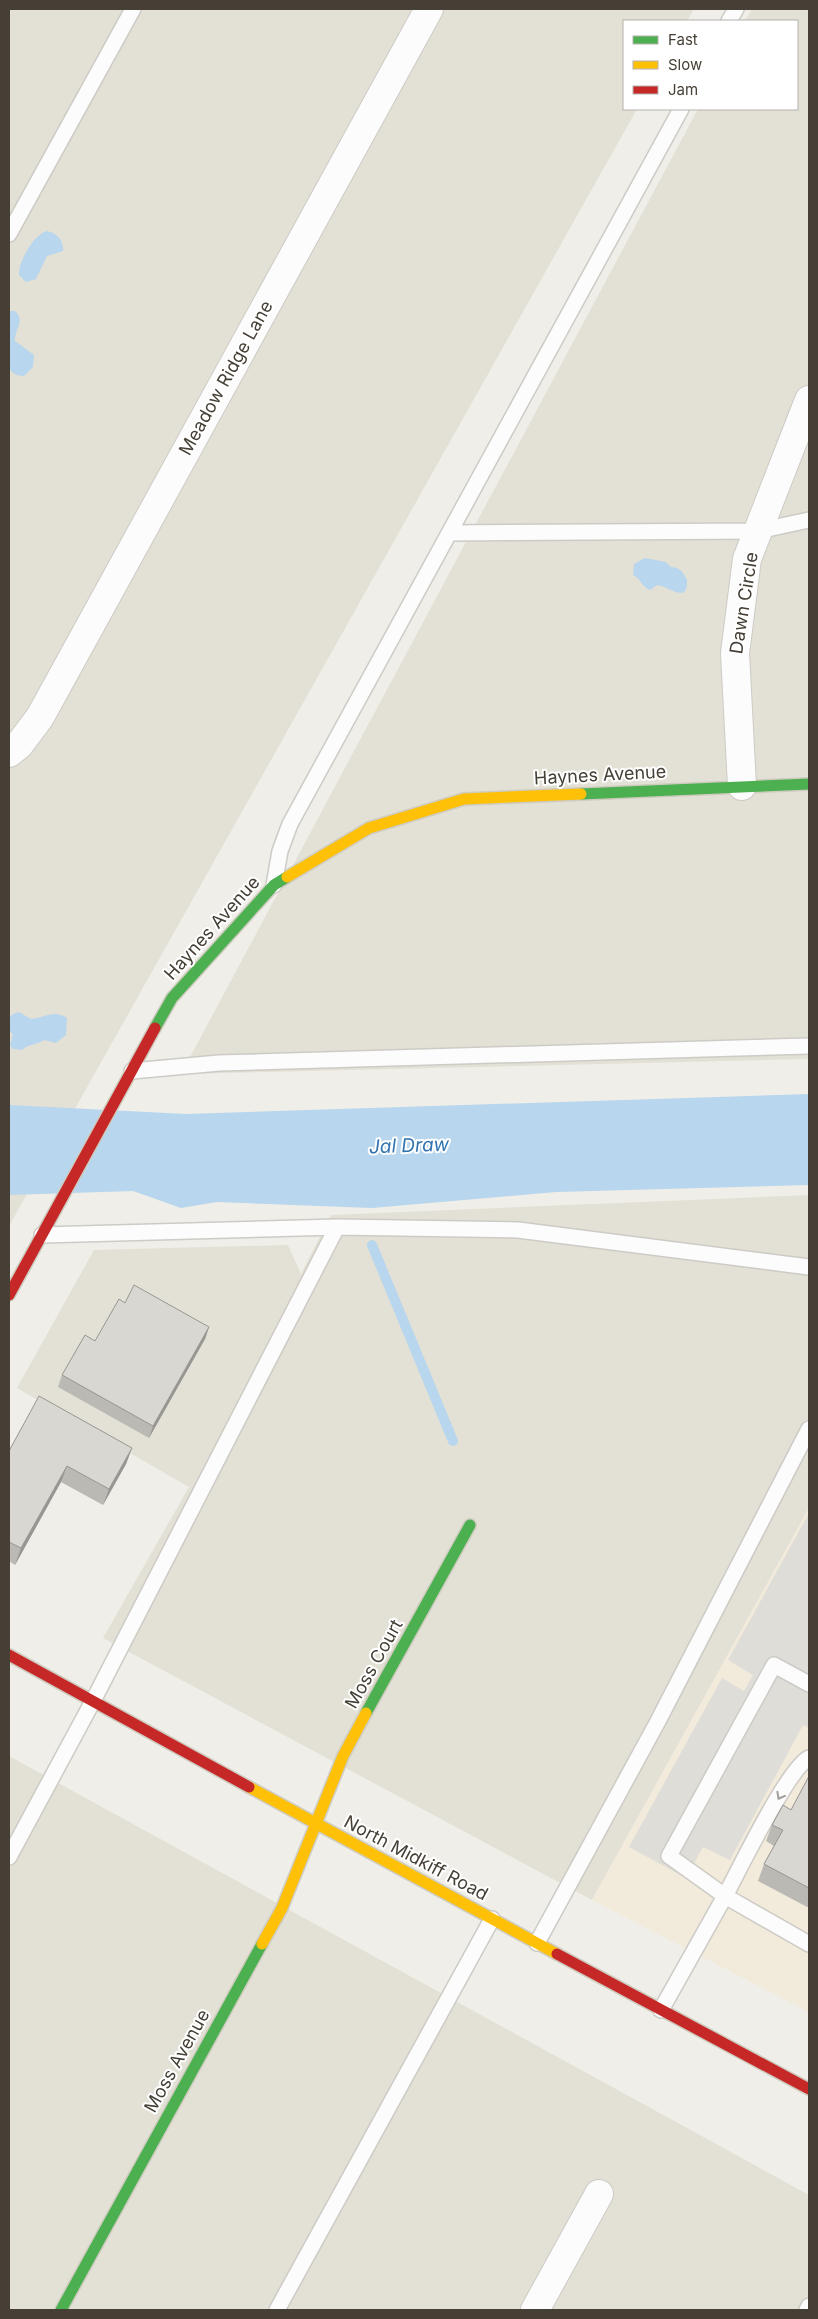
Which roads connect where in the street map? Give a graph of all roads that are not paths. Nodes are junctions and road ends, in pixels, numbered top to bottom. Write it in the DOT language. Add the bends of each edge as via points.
graph roads {
  1 [pos="133,9"];
  2 [pos="429,9"];
  3 [pos="736,9"];
  4 [pos="730,20"];
  5 [pos="680,110"];
  6 [pos="9,234"];
  7 [pos="809,400"];
  8 [pos="809,520"];
  9 [pos="758,531"];
  10 [pos="449,533"];
  11 [pos="14,749"];
  12 [pos="809,784"];
  13 [pos="742,786"];
  14 [pos="274,885"];
  15 [pos="809,1046"];
  16 [pos="132,1071"];
  17 [pos="337,1227"];
  18 [pos="42,1235"];
  19 [pos="809,1267"];
  20 [pos="9,1295"];
  21 [pos="809,1429"];
  22 [pos="470,1525"];
  23 [pos="9,1655"];
  24 [pos="809,1684"];
  25 [pos="93,1701"];
  26 [pos="809,1758"];
  27 [pos="317,1825"];
  28 [pos="9,1857"];
  29 [pos="724,1896"];
  30 [pos="492,1919"];
  31 [pos="538,1942"];
  32 [pos="809,1944"];
  33 [pos="661,2010"];
  34 [pos="809,2089"];
  35 [pos="599,2194"];
  36 [pos="809,2306"];
  37 [pos="61,2310"];
  38 [pos="277,2310"];
  39 [pos="535,2310"];
  40 [pos="807,2310"];
  1 -- 6 [label="lane"];
  2 -- 11 [label="street, Meadow Ridge Lane" via="45,709"];
  3 -- 4 [label="lane"];
  5 -- 10 [label="lane"];
  7 -- 9 [label="street, Dawn Circle"];
  8 -- 9 [label="lane"];
  9 -- 10 [label="lane"];
  9 -- 13 [label="street, Dawn Circle" via="748,559 735,653"];
  10 -- 14 [label="lane" via="290,824 280,851"];
  12 -- 13 [label="street, Haynes Avenue"];
  13 -- 14 [label="street, Haynes Avenue" via="464,799 369,828"];
  14 -- 16 [label="street, Haynes Avenue" via="172,998"];
  15 -- 16 [label="lane" via="229,1063"];
  16 -- 18 [label="street, Haynes Avenue"];
  17 -- 18 [label="lane"];
  17 -- 19 [label="lane" via="518,1230"];
  17 -- 25 [label="lane"];
  18 -- 20 [label="street, Haynes Avenue"];
  21 -- 31 [label="lane"];
  22 -- 27 [label="street, Moss Court" via="343,1756"];
  23 -- 25 [label="street, North Midkiff Road"];
  24 -- 29 [label="lane" via="774,1665 669,1856"];
  25 -- 27 [label="street, North Midkiff Road"];
  25 -- 28 [label="lane"];
  26 -- 29 [label="lane, one-way" via="789,1779"];
  27 -- 30 [label="street, North Midkiff Road"];
  27 -- 37 [label="street, Moss Avenue" via="282,1908"];
  29 -- 32 [label="lane"];
  29 -- 33 [label="lane"];
  30 -- 31 [label="street, North Midkiff Road"];
  30 -- 38 [label="lane"];
  31 -- 33 [label="street, North Midkiff Road"];
  33 -- 34 [label="street, North Midkiff Road"];
  35 -- 39 [label="street"];
  36 -- 40 [label="lane"];
}
